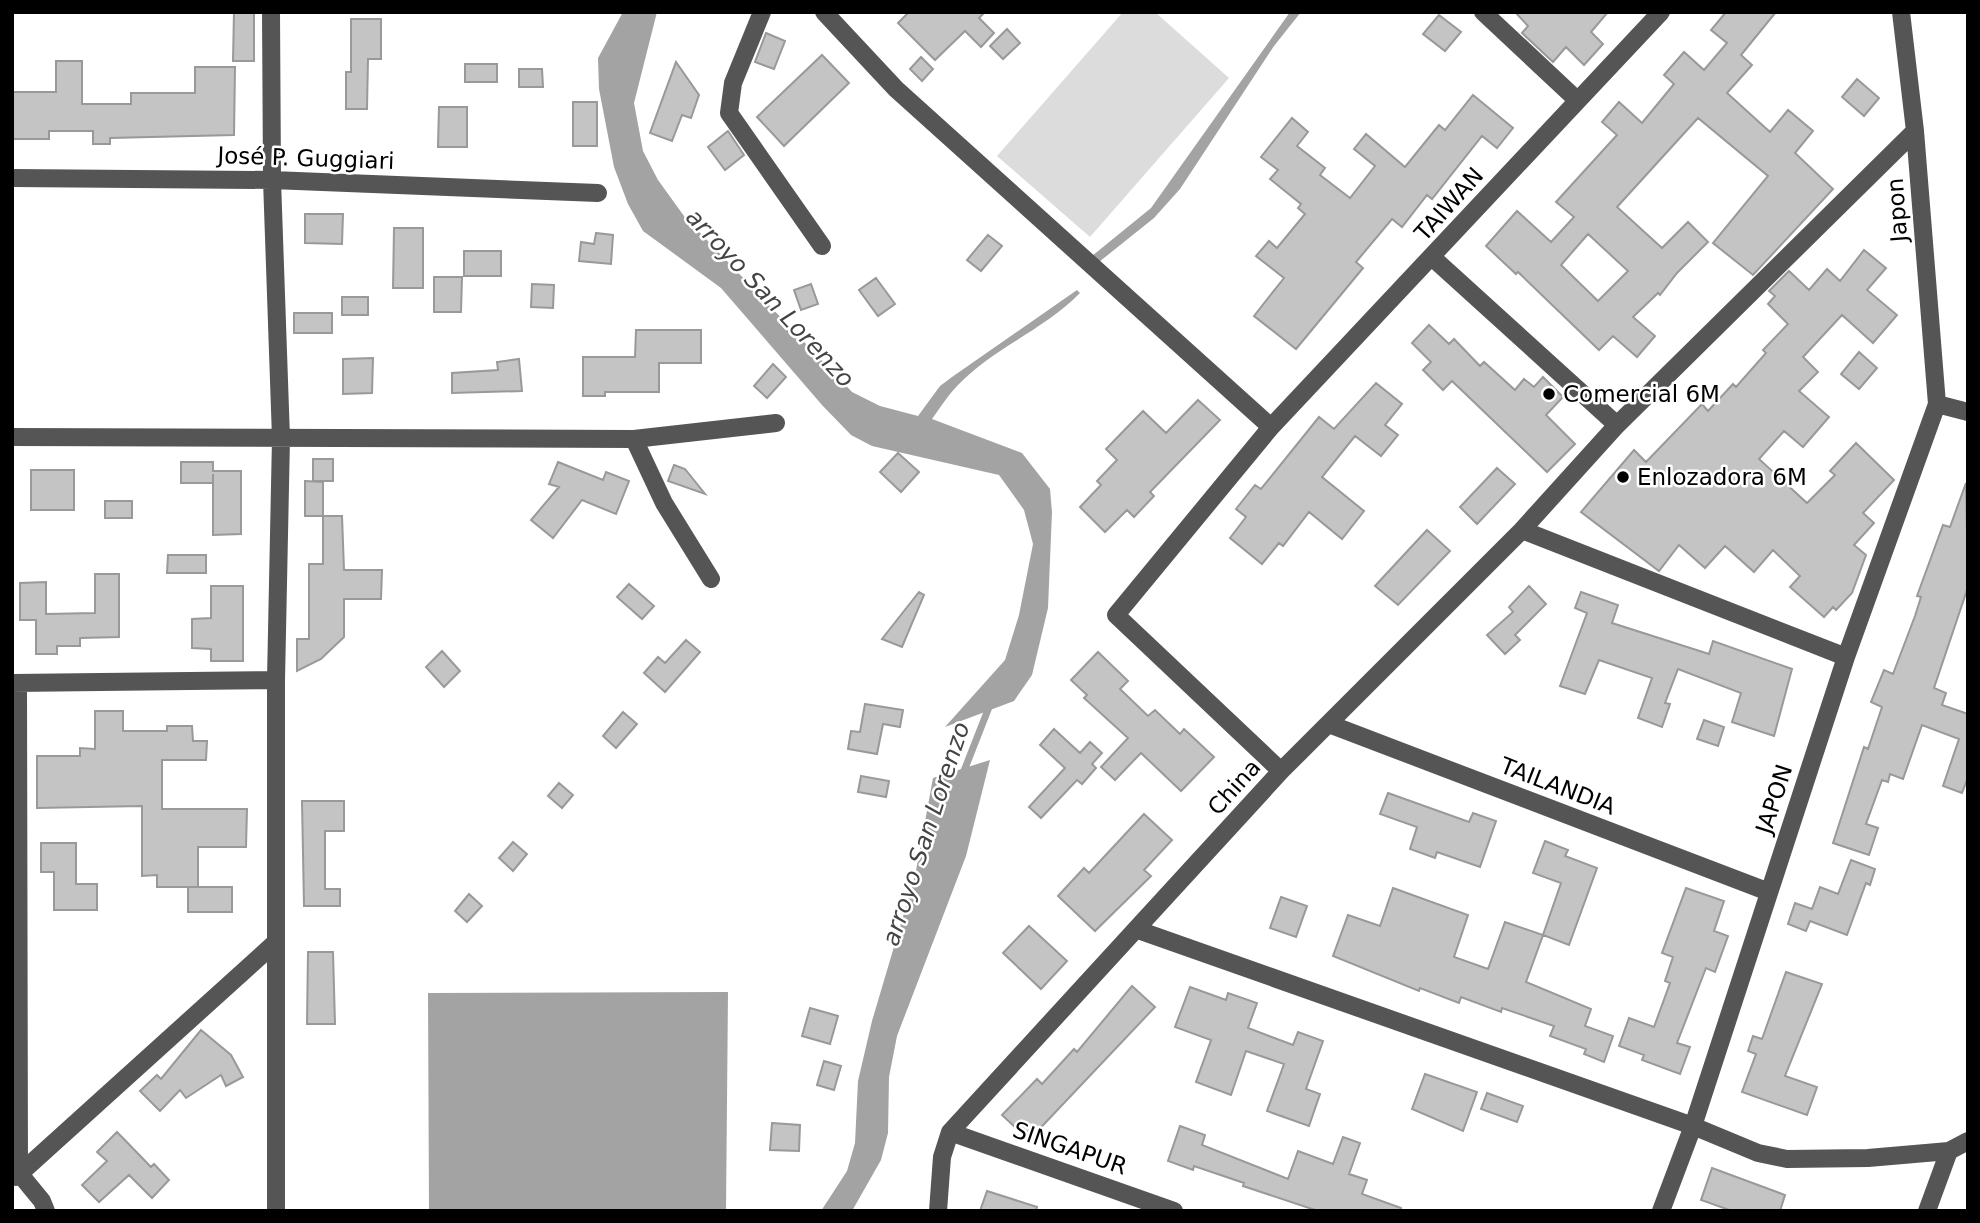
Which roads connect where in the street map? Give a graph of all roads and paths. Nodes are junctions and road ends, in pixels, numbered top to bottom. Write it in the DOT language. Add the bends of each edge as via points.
graph roads {
  1 [pos="271,12"];
  2 [pos="762,12"];
  3 [pos="824,12"];
  4 [pos="1483,12"];
  5 [pos="1661,12"];
  6 [pos="1901,12"];
  7 [pos="1577,100"];
  8 [pos="1915,131"];
  9 [pos="12,178"];
  10 [pos="272,180"];
  11 [pos="598,193"];
  12 [pos="822,246"];
  13 [pos="1433,258"];
  14 [pos="1937,404"];
  15 [pos="1968,412"];
  16 [pos="776,423"];
  17 [pos="1617,425"];
  18 [pos="1271,427"];
  19 [pos="12,437"];
  20 [pos="281,438"];
  21 [pos="634,439"];
  22 [pos="1522,530"];
  23 [pos="711,579"];
  24 [pos="1846,657"];
  25 [pos="276,680"];
  26 [pos="15,683"];
  27 [pos="1329,724"];
  28 [pos="1281,771"];
  29 [pos="1769,892"];
  30 [pos="1138,930"];
  31 [pos="276,942"];
  32 [pos="1693,1126"];
  33 [pos="950,1132"];
  34 [pos="1968,1141"];
  35 [pos="1949,1151"];
  36 [pos="16,1177"];
  37 [pos="46,1211"];
  38 [pos="276,1211"];
  39 [pos="938,1211"];
  40 [pos="1174,1211"];
  41 [pos="1661,1211"];
  42 [pos="1927,1211"];
  1 -- 10 [label="street"];
  2 -- 12 [label="street" via="733,83 729,113"];
  3 -- 18 [label="street" via="896,89"];
  4 -- 7 [label="street"];
  5 -- 7 [label="street, TAIWAN"];
  6 -- 8 [label="street, Japon"];
  7 -- 13 [label="street, TAIWAN"];
  8 -- 14 [label="street, Japon"];
  8 -- 17 [label="street, China"];
  9 -- 10 [label="street, José P. Guggiari"];
  10 -- 11 [label="street, José P. Guggiari"];
  10 -- 20 [label="street"];
  13 -- 17 [label="street"];
  13 -- 18 [label="street, TAIWAN"];
  14 -- 15 [label="street"];
  14 -- 24 [label="street, JAPON"];
  16 -- 21 [label="street"];
  17 -- 22 [label="street, China"];
  18 -- 28 [label="street, TAIWAN" via="1116,615"];
  19 -- 20 [label="street"];
  20 -- 21 [label="street"];
  20 -- 25 [label="street"];
  21 -- 23 [label="street" via="664,503"];
  22 -- 24 [label="street"];
  22 -- 27 [label="street, China"];
  24 -- 29 [label="street, JAPON"];
  25 -- 26 [label="street"];
  25 -- 31 [label="street"];
  26 -- 36 [label="street"];
  27 -- 28 [label="street, China"];
  27 -- 29 [label="street, TAILANDIA"];
  28 -- 30 [label="street, China"];
  29 -- 32 [label="street, JAPON"];
  30 -- 32 [label="street"];
  30 -- 33 [label="street, China"];
  31 -- 36 [label="street"];
  31 -- 38 [label="street"];
  32 -- 35 [label="street" via="1758,1153 1787,1159"];
  32 -- 41 [label="street, JAPON"];
  33 -- 39 [label="street, China" via="942,1157"];
  33 -- 40 [label="street, SINGAPUR"];
  34 -- 35 [label="street"];
  35 -- 42 [label="street"];
  36 -- 37 [label="street"];
}
